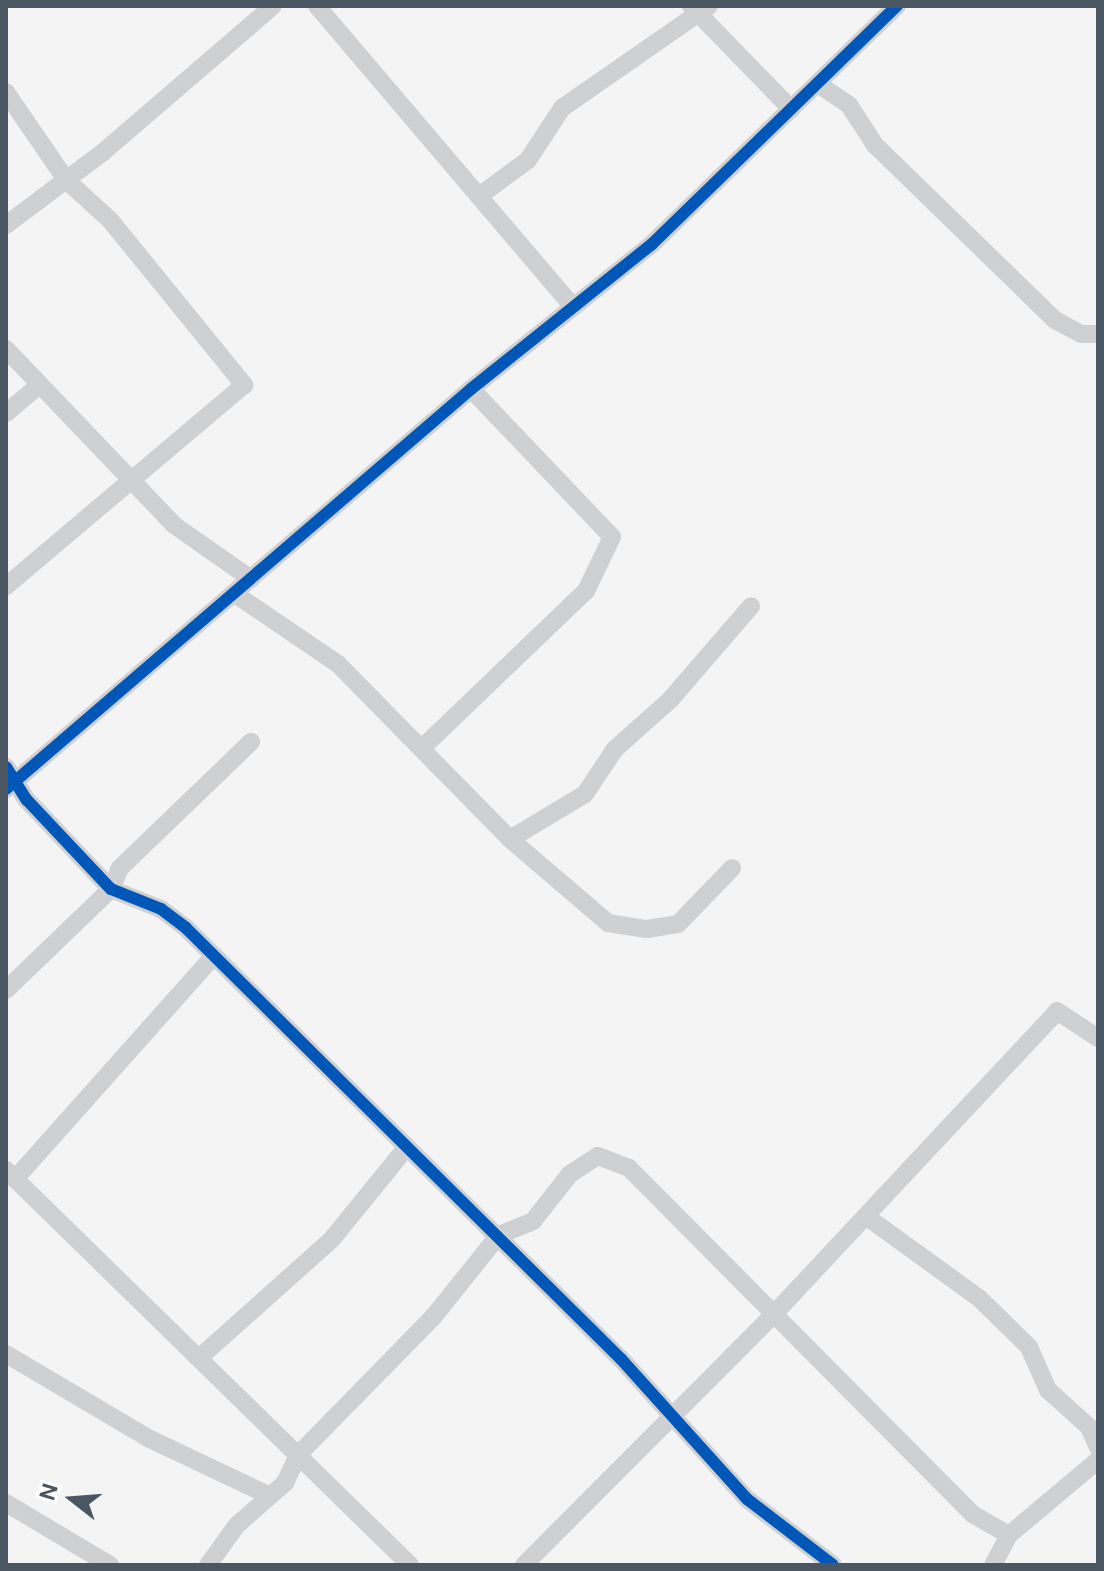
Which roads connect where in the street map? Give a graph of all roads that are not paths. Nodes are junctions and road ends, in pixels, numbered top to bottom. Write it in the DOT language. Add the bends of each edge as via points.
graph roads {
  1 [pos="273,6"];
  2 [pos="317,6"];
  3 [pos="897,6"];
  4 [pos="699,9"];
  5 [pos="818,84"];
  6 [pos="6,92"];
  7 [pos="791,109"];
  8 [pos="66,180"];
  9 [pos="479,196"];
  10 [pos="6,225"];
  11 [pos="573,307"];
  12 [pos="1098,334"];
  13 [pos="6,349"];
  14 [pos="37,387"];
  15 [pos="471,389"];
  16 [pos="6,413"];
  17 [pos="132,479"];
  18 [pos="251,579"];
  19 [pos="6,586"];
  20 [pos="235,594"];
  21 [pos="751,606"];
  22 [pos="251,742"];
  23 [pos="422,748"];
  24 [pos="9,779"];
  25 [pos="510,839"];
  26 [pos="732,868"];
  27 [pos="111,889"];
  28 [pos="214,956"];
  29 [pos="6,990"];
  30 [pos="1098,1038"];
  31 [pos="406,1148"];
  32 [pos="11,1174"];
  33 [pos="867,1217"];
  34 [pos="499,1235"];
  35 [pos="773,1315"];
  36 [pos="6,1354"];
  37 [pos="199,1358"];
  38 [pos="668,1416"];
  39 [pos="1098,1447"];
  40 [pos="298,1455"];
  41 [pos="1098,1460"];
  42 [pos="268,1495"];
  43 [pos="6,1503"];
  44 [pos="1009,1535"];
  45 [pos="399,1561"];
  46 [pos="110,1565"];
  47 [pos="208,1565"];
  48 [pos="524,1565"];
  49 [pos="833,1565"];
  50 [pos="993,1565"];
  1 -- 8 [label="street"];
  2 -- 9 [label="street"];
  3 -- 5 [label="street"];
  4 -- 7 [label="street"];
  4 -- 9 [label="street" via="562,108 528,160"];
  5 -- 7 [label="street"];
  5 -- 12 [label="street" via="849,105 875,145 1055,320 1081,334"];
  6 -- 8 [label="street"];
  7 -- 11 [label="street" via="652,244"];
  8 -- 10 [label="street"];
  8 -- 17 [label="street" via="110,220 244,385"];
  9 -- 11 [label="street"];
  11 -- 15 [label="street"];
  13 -- 14 [label="street"];
  14 -- 16 [label="street"];
  14 -- 17 [label="street"];
  15 -- 18 [label="street"];
  15 -- 23 [label="street" via="612,537 586,591"];
  17 -- 18 [label="street" via="174,525"];
  17 -- 19 [label="street"];
  18 -- 20 [label="street"];
  20 -- 23 [label="street" via="338,664"];
  20 -- 24 [label="street"];
  21 -- 25 [label="street" via="670,700 615,749 585,794"];
  22 -- 27 [label="street" via="120,868"];
  23 -- 25 [label="street"];
  24 -- 27 [label="street"];
  25 -- 26 [label="street" via="556,873 597,915 647,929 691,915"];
  27 -- 28 [label="street" via="161,909"];
  27 -- 29 [label="street"];
  28 -- 31 [label="street"];
  28 -- 32 [label="street"];
  30 -- 33 [label="street" via="1057,1011"];
  31 -- 34 [label="street"];
  31 -- 37 [label="street" via="332,1239"];
  32 -- 37 [label="street"];
  33 -- 35 [label="street"];
  33 -- 39 [label="street" via="979,1298 1029,1347 1048,1390 1089,1427"];
  34 -- 35 [label="street" via="533,1221 578,1166 607,1156 629,1168 712,1247"];
  34 -- 38 [label="street" via="621,1359"];
  34 -- 40 [label="street" via="434,1316"];
  35 -- 38 [label="street"];
  35 -- 44 [label="street" via="974,1515"];
  36 -- 42 [label="street" via="150,1439"];
  37 -- 40 [label="street"];
  38 -- 48 [label="street"];
  38 -- 49 [label="street" via="747,1499"];
  40 -- 42 [label="street" via="285,1483"];
  40 -- 45 [label="street"];
  41 -- 44 [label="street"];
  42 -- 47 [label="street"];
  43 -- 46 [label="street"];
  44 -- 50 [label="street"];
}
